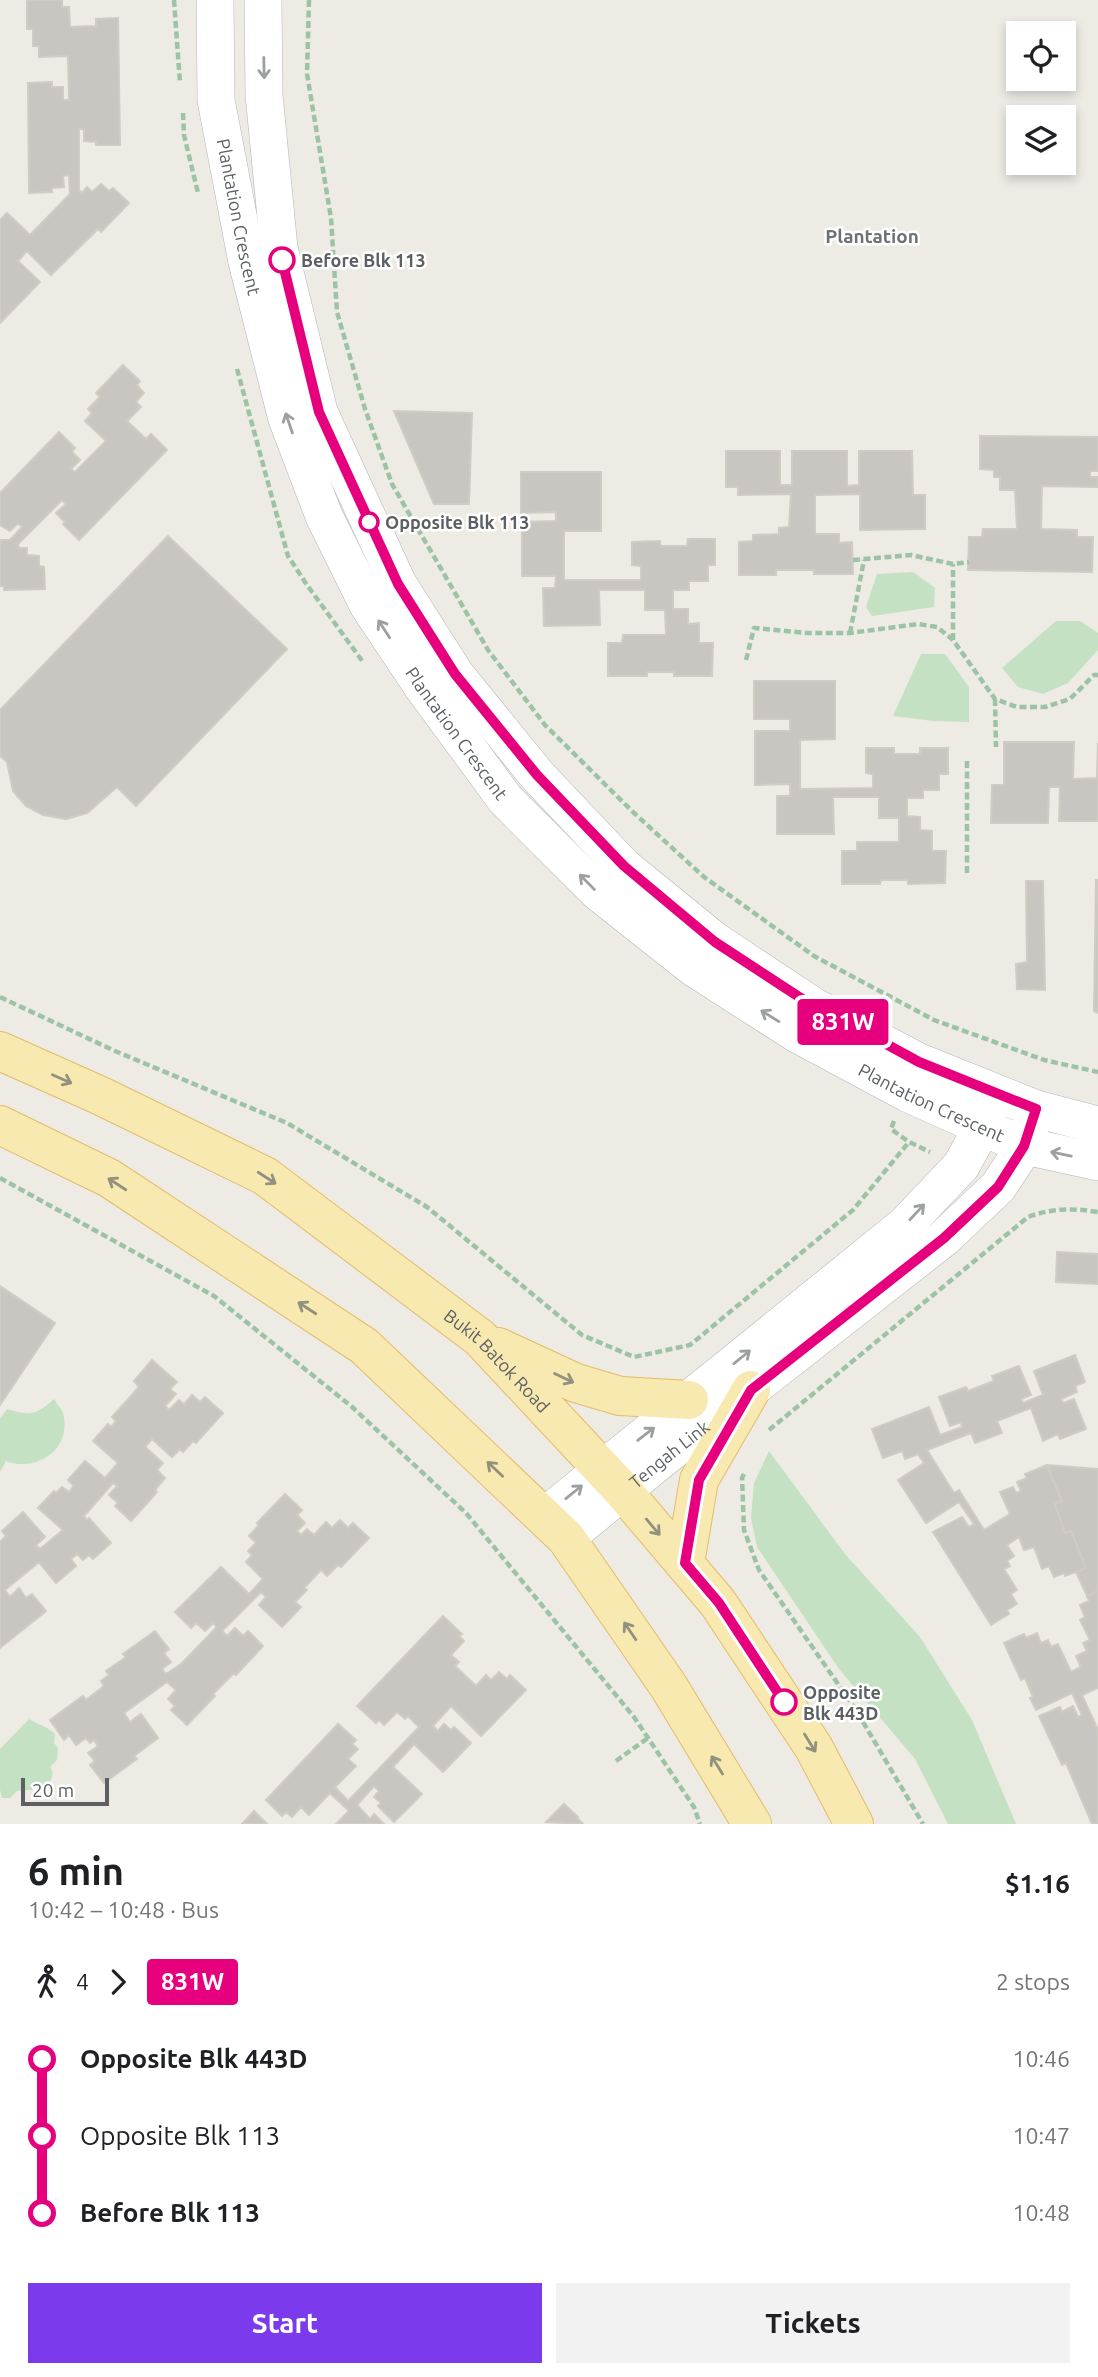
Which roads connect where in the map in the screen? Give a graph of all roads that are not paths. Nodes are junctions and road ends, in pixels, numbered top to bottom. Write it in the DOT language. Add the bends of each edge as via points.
graph roads {
  1 [pos="215,0"];
  2 [pos="263,0"];
  3 [pos="0,1052"];
  4 [pos="993,1091"];
  5 [pos="1036,1109"];
  6 [pos="0,1125"];
  7 [pos="1098,1125"];
  8 [pos="983,1126"];
  9 [pos="1024,1146"];
  10 [pos="1098,1162"];
  11 [pos="480,1338"];
  12 [pos="751,1390"];
  13 [pos="689,1400"];
  14 [pos="613,1479"];
  15 [pos="556,1527"];
  16 [pos="685,1563"];
  17 [pos="752,1824"];
  18 [pos="854,1824"];
  8 -- 1 [label="street, Plantation Crescent, one-way" via="907,1093 797,1034 694,968 598,892 505,799 422,686 368,605 324,516 287,419 247,262 216,100"];
  2 -- 4 [label="street, Plantation Crescent, one-way" via="264,95 279,248 319,412 398,584 455,674 537,775 615,857 715,942 813,1006 919,1062"];
  3 -- 11 [label="main road, Bukit Batok Road, one-way" via="265,1176"];
  4 -- 5 [label="street, Plantation Crescent"];
  4 -- 8 [label="street, Tengah Link"];
  5 -- 7 [label="street, Plantation Crescent"];
  5 -- 9 [label="street, Tengah Link"];
  15 -- 6 [label="main road, one-way" via="365,1346 109,1178"];
  8 -- 9 [label="street, Plantation Crescent"];
  13 -- 8 [label="street, Tengah Link, one-way" via="905,1225 961,1166"];
  10 -- 9 [label="street, Plantation Crescent, one-way"];
  9 -- 12 [label="street, Tengah Link" via="998,1187 944,1238"];
  11 -- 13 [label="main road, one-way" via="576,1383 620,1396"];
  11 -- 14 [label="main road, Bukit Batok Road"];
  12 -- 14 [label="street, Tengah Link"];
  12 -- 16 [label="main road" via="699,1480"];
  14 -- 13 [label="street, Tengah Link, one-way"];
  14 -- 15 [label="street, Tengah Link"];
  14 -- 16 [label="main road, Bukit Batok Road, one-way"];
  17 -- 15 [label="main road, one-way" via="668,1687"];
  16 -- 18 [label="main road, Bukit Batok Road, one-way" via="719,1603 814,1748"];
}
